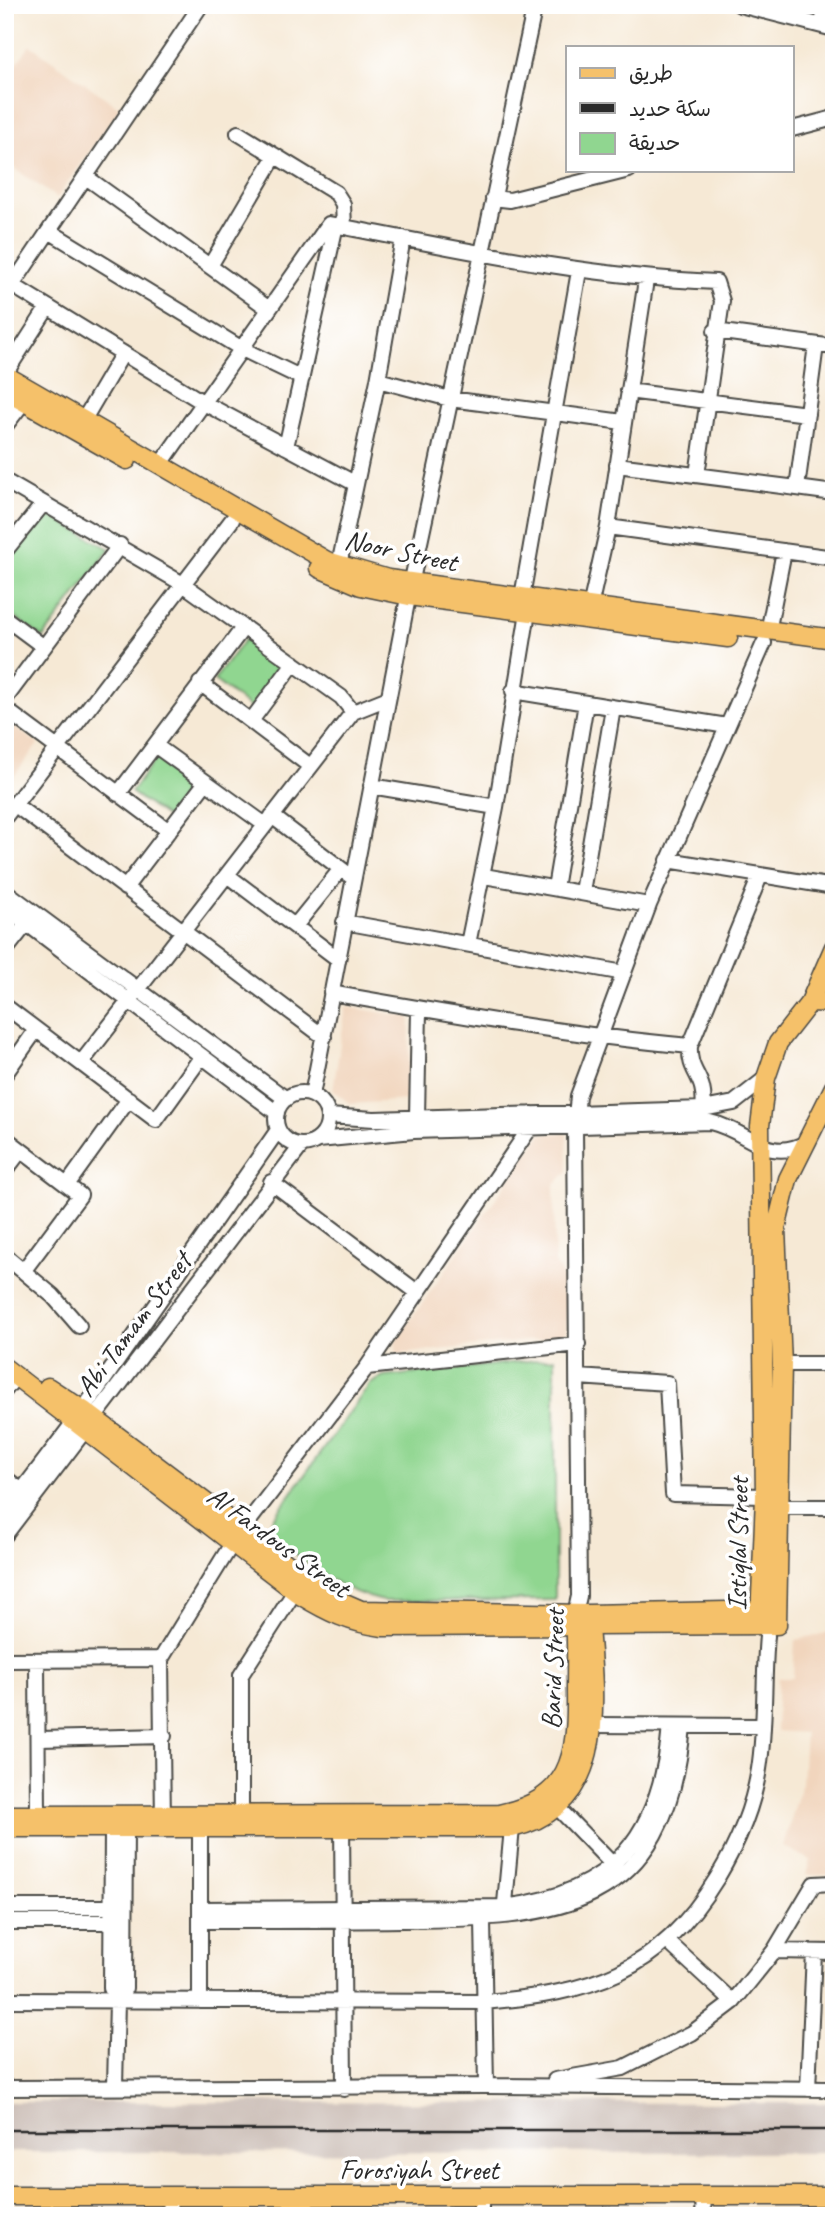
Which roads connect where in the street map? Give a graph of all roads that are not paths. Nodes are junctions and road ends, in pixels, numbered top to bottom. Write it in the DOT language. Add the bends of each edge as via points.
graph roads {
  1 [pos="201,5"];
  2 [pos="535,5"];
  3 [pos="740,5"];
  4 [pos="824,5"];
  5 [pos="828,27"];
  6 [pos="834,118"];
  7 [pos="794,128"];
  8 [pos="238,133"];
  9 [pos="275,156"];
  10 [pos="621,172"];
  11 [pos="86,177"];
  12 [pos="493,198"];
  13 [pos="340,226"];
  14 [pos="49,231"];
  15 [pos="403,238"];
  16 [pos="481,253"];
  17 [pos="210,266"];
  18 [pos="579,271"];
  19 [pos="646,280"];
  20 [pos="9,290"];
  21 [pos="48,307"];
  22 [pos="269,309"];
  23 [pos="715,331"];
  24 [pos="816,345"];
  25 [pos="834,348"];
  26 [pos="242,349"];
  27 [pos="123,353"];
  28 [pos="5,375"];
  29 [pos="302,378"];
  30 [pos="378,380"];
  31 [pos="5,391"];
  32 [pos="628,391"];
  33 [pos="28,397"];
  34 [pos="450,399"];
  35 [pos="706,402"];
  36 [pos="204,403"];
  37 [pos="554,413"];
  38 [pos="807,414"];
  39 [pos="83,421"];
  40 [pos="623,422"];
  41 [pos="5,426"];
  42 [pos="286,447"];
  43 [pos="160,465"];
  44 [pos="617,465"];
  45 [pos="697,475"];
  46 [pos="5,481"];
  47 [pos="356,484"];
  48 [pos="797,488"];
  49 [pos="834,493"];
  50 [pos="43,504"];
  51 [pos="232,520"];
  52 [pos="608,527"];
  53 [pos="120,545"];
  54 [pos="5,551"];
  55 [pos="784,551"];
  56 [pos="834,558"];
  57 [pos="339,565"];
  58 [pos="184,584"];
  59 [pos="410,589"];
  60 [pos="525,605"];
  61 [pos="590,607"];
  62 [pos="5,618"];
  63 [pos="243,628"];
  64 [pos="766,638"];
  65 [pos="834,639"];
  66 [pos="44,647"];
  67 [pos="834,652"];
  68 [pos="294,663"];
  69 [pos="200,683"];
  70 [pos="513,691"];
  71 [pos="388,698"];
  72 [pos="5,699"];
  73 [pos="586,703"];
  74 [pos="613,708"];
  75 [pos="5,709"];
  76 [pos="354,712"];
  77 [pos="251,721"];
  78 [pos="727,726"];
  79 [pos="156,746"];
  80 [pos="59,750"];
  81 [pos="310,766"];
  82 [pos="206,782"];
  83 [pos="371,786"];
  84 [pos="118,793"];
  85 [pos="14,804"];
  86 [pos="496,807"];
  87 [pos="5,817"];
  88 [pos="268,820"];
  89 [pos="169,831"];
  90 [pos="668,860"];
  91 [pos="347,873"];
  92 [pos="227,875"];
  93 [pos="484,876"];
  94 [pos="760,876"];
  95 [pos="834,887"];
  96 [pos="125,888"];
  97 [pos="555,888"];
  98 [pos="5,891"];
  99 [pos="582,892"];
  100 [pos="649,905"];
  101 [pos="5,906"];
  102 [pos="344,922"];
  103 [pos="26,923"];
  104 [pos="295,926"];
  105 [pos="185,930"];
  106 [pos="468,944"];
  107 [pos="834,947"];
  108 [pos="5,951"];
  109 [pos="338,959"];
  110 [pos="624,973"];
  111 [pos="331,993"];
  112 [pos="133,996"];
  113 [pos="810,1002"];
  114 [pos="834,1003"];
  115 [pos="5,1006"];
  116 [pos="419,1009"];
  117 [pos="36,1030"];
  118 [pos="324,1037"];
  119 [pos="598,1038"];
  120 [pos="690,1046"];
  121 [pos="202,1056"];
  122 [pos="81,1063"];
  123 [pos="5,1074"];
  124 [pos="765,1078"];
  125 [pos="834,1087"];
  126 [pos="312,1096"];
  127 [pos="129,1098"];
  128 [pos="286,1099"];
  129 [pos="703,1109"];
  130 [pos="277,1113"];
  131 [pos="328,1116"];
  132 [pos="417,1117"];
  133 [pos="575,1120"];
  134 [pos="531,1121"];
  135 [pos="278,1130"];
  136 [pos="5,1138"];
  137 [pos="318,1140"];
  138 [pos="808,1142"];
  139 [pos="302,1145"];
  140 [pos="760,1145"];
  141 [pos="21,1150"];
  142 [pos="5,1171"];
  143 [pos="271,1182"];
  144 [pos="67,1185"];
  145 [pos="5,1256"];
  146 [pos="24,1270"];
  147 [pos="417,1292"];
  148 [pos="79,1326"];
  149 [pos="578,1344"];
  150 [pos="5,1355"];
  151 [pos="782,1364"];
  152 [pos="834,1364"];
  153 [pos="367,1367"];
  154 [pos="578,1377"];
  155 [pos="9,1378"];
  156 [pos="84,1420"];
  157 [pos="5,1478"];
  158 [pos="22,1491"];
  159 [pos="765,1496"];
  160 [pos="781,1507"];
  161 [pos="834,1507"];
  162 [pos="5,1513"];
  163 [pos="5,1535"];
  164 [pos="238,1536"];
  165 [pos="296,1591"];
  166 [pos="582,1620"];
  167 [pos="768,1621"];
  168 [pos="161,1659"];
  169 [pos="5,1660"];
  170 [pos="37,1660"];
  171 [pos="591,1725"];
  172 [pos="676,1726"];
  173 [pos="761,1726"];
  174 [pos="164,1736"];
  175 [pos="40,1739"];
  176 [pos="558,1808"];
  177 [pos="241,1814"];
  178 [pos="5,1815"];
  179 [pos="38,1815"];
  180 [pos="162,1821"];
  181 [pos="342,1821"];
  182 [pos="504,1823"];
  183 [pos="5,1828"];
  184 [pos="119,1828"];
  185 [pos="200,1828"];
  186 [pos="614,1866"];
  187 [pos="834,1884"];
  188 [pos="5,1907"];
  189 [pos="504,1913"];
  190 [pos="111,1914"];
  191 [pos="200,1915"];
  192 [pos="342,1915"];
  193 [pos="483,1920"];
  194 [pos="5,1923"];
  195 [pos="668,1942"];
  196 [pos="774,1951"];
  197 [pos="814,1952"];
  198 [pos="834,1952"];
  199 [pos="5,2000"];
  200 [pos="117,2001"];
  201 [pos="200,2001"];
  202 [pos="343,2001"];
  203 [pos="484,2002"];
  204 [pos="733,2002"];
  205 [pos="486,2086"];
  206 [pos="115,2087"];
  207 [pos="519,2087"];
  208 [pos="5,2088"];
  209 [pos="344,2089"];
  210 [pos="808,2089"];
  211 [pos="834,2090"];
  212 [pos="5,2184"];
  213 [pos="834,2184"];
  214 [pos="704,2195"];
  215 [pos="5,2196"];
  216 [pos="170,2196"];
  217 [pos="481,2196"];
  218 [pos="834,2196"];
  219 [pos="170,2216"];
  220 [pos="481,2216"];
  221 [pos="703,2216"];
  1 -- 11 [label="street"];
  2 -- 12 [label="street"];
  3 -- 5 [label="street"];
  4 -- 5 [label="street"];
  6 -- 7 [label="street"];
  8 -- 9 [label="street"];
  9 -- 13 [label="street" via="336,193 344,204"];
  9 -- 17 [label="street"];
  10 -- 12 [label="street" via="510,200"];
  11 -- 14 [label="street"];
  11 -- 17 [label="street"];
  12 -- 16 [label="street"];
  13 -- 15 [label="street"];
  13 -- 22 [label="street" via="329,224"];
  13 -- 29 [label="street"];
  14 -- 20 [label="street"];
  14 -- 26 [label="street"];
  15 -- 16 [label="street"];
  15 -- 30 [label="street"];
  16 -- 18 [label="street"];
  16 -- 34 [label="street"];
  17 -- 22 [label="street"];
  18 -- 19 [label="street"];
  18 -- 37 [label="street"];
  19 -- 23 [label="street" via="716,282 722,300"];
  19 -- 32 [label="street"];
  20 -- 21 [label="street"];
  21 -- 27 [label="street"];
  21 -- 28 [label="street"];
  22 -- 26 [label="street"];
  23 -- 24 [label="street"];
  23 -- 35 [label="street"];
  24 -- 25 [label="street"];
  24 -- 38 [label="street"];
  26 -- 29 [label="street"];
  26 -- 36 [label="street"];
  27 -- 36 [label="street"];
  27 -- 39 [label="street"];
  28 -- 33 [label="main road, Noor Street"];
  29 -- 42 [label="street"];
  30 -- 34 [label="street"];
  30 -- 47 [label="street"];
  31 -- 33 [label="main road, Noor Street"];
  32 -- 35 [label="street"];
  32 -- 40 [label="street"];
  33 -- 39 [label="main road, Noor Street"];
  33 -- 41 [label="street"];
  33 -- 51 [label="main road, Noor Street"];
  34 -- 37 [label="street"];
  34 -- 59 [label="street"];
  35 -- 38 [label="street"];
  35 -- 45 [label="street"];
  36 -- 42 [label="street"];
  36 -- 43 [label="street"];
  37 -- 40 [label="street"];
  37 -- 60 [label="street"];
  38 -- 48 [label="street"];
  39 -- 43 [label="main road, Noor Street"];
  40 -- 44 [label="street"];
  42 -- 47 [label="street"];
  43 -- 57 [label="main road, Noor Street"];
  44 -- 45 [label="street"];
  44 -- 52 [label="street"];
  45 -- 48 [label="street"];
  46 -- 50 [label="street"];
  47 -- 57 [label="street"];
  48 -- 49 [label="street"];
  50 -- 53 [label="street"];
  50 -- 54 [label="street"];
  51 -- 58 [label="street"];
  51 -- 59 [label="main road, Noor Street" via="325,572 361,586"];
  52 -- 55 [label="street"];
  52 -- 61 [label="street"];
  53 -- 58 [label="street"];
  53 -- 66 [label="street"];
  55 -- 56 [label="street"];
  55 -- 64 [label="street, Barid Street"];
  57 -- 59 [label="main road, Noor Street"];
  58 -- 63 [label="street"];
  58 -- 80 [label="street"];
  59 -- 60 [label="main road, Noor Street"];
  59 -- 71 [label="street"];
  60 -- 61 [label="main road, Noor Street"];
  60 -- 64 [label="main road, Noor Street"];
  60 -- 70 [label="street"];
  61 -- 64 [label="main road, Noor Street"];
  62 -- 66 [label="street"];
  63 -- 68 [label="street"];
  63 -- 69 [label="street"];
  64 -- 65 [label="main road, Noor Street"];
  64 -- 67 [label="main road, Noor Street"];
  64 -- 78 [label="street, Barid Street"];
  66 -- 72 [label="street"];
  68 -- 76 [label="street"];
  68 -- 77 [label="street"];
  69 -- 77 [label="street"];
  69 -- 79 [label="street"];
  70 -- 73 [label="street"];
  70 -- 86 [label="street"];
  71 -- 76 [label="street"];
  71 -- 83 [label="street"];
  73 -- 74 [label="street"];
  73 -- 97 [label="street"];
  74 -- 78 [label="street"];
  74 -- 99 [label="street"];
  75 -- 80 [label="street"];
  76 -- 81 [label="street"];
  77 -- 81 [label="street"];
  78 -- 90 [label="street, Barid Street"];
  79 -- 82 [label="street"];
  79 -- 84 [label="street"];
  80 -- 84 [label="street"];
  80 -- 85 [label="street"];
  81 -- 88 [label="street"];
  82 -- 88 [label="street"];
  82 -- 89 [label="street"];
  83 -- 86 [label="street"];
  83 -- 91 [label="street"];
  84 -- 89 [label="street"];
  85 -- 87 [label="street"];
  85 -- 96 [label="street"];
  86 -- 93 [label="street"];
  88 -- 91 [label="street"];
  88 -- 92 [label="street"];
  89 -- 96 [label="street"];
  90 -- 94 [label="street"];
  90 -- 100 [label="street, Barid Street"];
  91 -- 102 [label="street"];
  91 -- 104 [label="street"];
  92 -- 104 [label="street"];
  92 -- 105 [label="street"];
  93 -- 97 [label="street"];
  93 -- 106 [label="street"];
  94 -- 95 [label="street"];
  94 -- 120 [label="street"];
  96 -- 105 [label="street"];
  97 -- 99 [label="street"];
  98 -- 112 [label="street"];
  99 -- 100 [label="street"];
  100 -- 110 [label="street, Barid Street"];
  101 -- 103 [label="street"];
  102 -- 106 [label="street"];
  102 -- 109 [label="street"];
  103 -- 108 [label="street"];
  103 -- 112 [label="street"];
  104 -- 109 [label="street"];
  105 -- 112 [label="street"];
  105 -- 118 [label="street"];
  106 -- 110 [label="street"];
  107 -- 113 [label="main road, Istiqlal Street"];
  109 -- 111 [label="street"];
  110 -- 119 [label="street, Barid Street"];
  111 -- 116 [label="street"];
  111 -- 118 [label="street"];
  112 -- 121 [label="street"];
  112 -- 122 [label="street"];
  112 -- 128 [label="street"];
  113 -- 114 [label="main road"];
  113 -- 124 [label="main road, Istiqlal Street" via="778,1043"];
  115 -- 117 [label="street"];
  116 -- 119 [label="street"];
  116 -- 132 [label="street"];
  117 -- 122 [label="street"];
  117 -- 123 [label="street"];
  118 -- 126 [label="street"];
  119 -- 120 [label="street"];
  119 -- 133 [label="street, Barid Street"];
  120 -- 129 [label="street" via="689,1060 706,1088"];
  121 -- 127 [label="street" via="156,1120"];
  121 -- 130 [label="street"];
  122 -- 127 [label="street"];
  124 -- 129 [label="street" via="734,1103"];
  124 -- 140 [label="main road, Istiqlal Street"];
  125 -- 138 [label="main road, Istiqlal Street"];
  126 -- 128 [label="street"];
  126 -- 131 [label="street" via="320,1100"];
  127 -- 144 [label="street"];
  128 -- 130 [label="street"];
  129 -- 133 [label="street"];
  130 -- 135 [label="street"];
  131 -- 132 [label="street"];
  131 -- 137 [label="street"];
  132 -- 134 [label="street"];
  133 -- 134 [label="street"];
  133 -- 140 [label="street" via="710,1122"];
  133 -- 149 [label="street, Barid Street"];
  134 -- 137 [label="street"];
  134 -- 147 [label="street"];
  135 -- 139 [label="street" via="291,1143"];
  135 -- 156 [label="street, Abi Tamam Street"];
  136 -- 141 [label="street"];
  137 -- 139 [label="street"];
  138 -- 140 [label="street" via="786,1152"];
  138 -- 151 [label="main road, Istiqlal Street" via="788,1179 776,1229"];
  139 -- 143 [label="street, Abi Tamam Street"];
  140 -- 159 [label="main road, Istiqlal Street"];
  141 -- 142 [label="street"];
  141 -- 144 [label="street"];
  143 -- 147 [label="street"];
  143 -- 156 [label="street, Abi Tamam Street"];
  144 -- 146 [label="street" via="80,1195"];
  145 -- 146 [label="street"];
  146 -- 148 [label="street"];
  147 -- 153 [label="street"];
  149 -- 153 [label="street"];
  149 -- 154 [label="street, Barid Street"];
  150 -- 156 [label="main road, Al Fardous Street"];
  151 -- 152 [label="street"];
  151 -- 160 [label="main road, Istiqlal Street"];
  153 -- 164 [label="street"];
  154 -- 159 [label="street" via="667,1383 673,1494"];
  154 -- 166 [label="street, Barid Street"];
  155 -- 156 [label="main road, Al Fardous Street"];
  156 -- 158 [label="street, Abi Tamam Street"];
  156 -- 163 [label="street, Abi Tamam Street"];
  156 -- 164 [label="main road, Al Fardous Street"];
  157 -- 158 [label="street"];
  158 -- 162 [label="street, Abi Tamam Street"];
  159 -- 167 [label="main road, Istiqlal Street"];
  160 -- 161 [label="street"];
  160 -- 167 [label="main road, Istiqlal Street"];
  164 -- 165 [label="main road, Al Fardous Street"];
  164 -- 166 [label="main road, Al Fardous Street" via="331,1597 361,1609"];
  164 -- 168 [label="street"];
  165 -- 166 [label="main road, Al Fardous Street" via="333,1615 383,1627"];
  165 -- 177 [label="street" via="241,1675"];
  166 -- 167 [label="main road, Al Fardous Street"];
  166 -- 171 [label="main road, Barid Street"];
  166 -- 182 [label="main road, Barid Street" via="575,1746 568,1769 536,1804"];
  167 -- 173 [label="street"];
  168 -- 170 [label="street"];
  168 -- 174 [label="street"];
  169 -- 170 [label="street"];
  170 -- 175 [label="street"];
  171 -- 172 [label="street"];
  171 -- 176 [label="main road, Barid Street" via="585,1767"];
  172 -- 173 [label="street"];
  172 -- 186 [label="street" via="657,1797 636,1841"];
  172 -- 189 [label="street" via="675,1784 639,1858 614,1882 579,1900 544,1913"];
  173 -- 195 [label="street" via="759,1768 741,1830 710,1888"];
  174 -- 175 [label="street"];
  174 -- 180 [label="street"];
  175 -- 179 [label="street"];
  176 -- 182 [label="main road, Barid Street" via="529,1824"];
  176 -- 186 [label="street"];
  177 -- 180 [label="main road, Barid Street"];
  177 -- 181 [label="main road, Barid Street"];
  178 -- 179 [label="main road, Barid Street"];
  179 -- 180 [label="main road, Barid Street"];
  180 -- 184 [label="main road, Barid Street"];
  180 -- 185 [label="main road, Barid Street"];
  181 -- 182 [label="main road, Barid Street"];
  181 -- 185 [label="main road, Barid Street"];
  181 -- 192 [label="street"];
  182 -- 189 [label="street"];
  183 -- 184 [label="main road, Barid Street"];
  184 -- 190 [label="street"];
  184 -- 200 [label="street" via="125,1988"];
  185 -- 191 [label="street"];
  186 -- 189 [label="street" via="581,1886"];
  187 -- 196 [label="street" via="814,1884"];
  188 -- 190 [label="street"];
  189 -- 192 [label="street"];
  189 -- 193 [label="street"];
  190 -- 194 [label="street"];
  190 -- 200 [label="street" via="111,1987"];
  191 -- 192 [label="street"];
  191 -- 201 [label="street"];
  192 -- 193 [label="street"];
  192 -- 202 [label="street"];
  193 -- 203 [label="street"];
  195 -- 203 [label="street" via="643,1961 601,1980 545,1995"];
  195 -- 204 [label="street"];
  196 -- 197 [label="street"];
  196 -- 204 [label="street"];
  197 -- 198 [label="street"];
  197 -- 210 [label="street"];
  199 -- 200 [label="street"];
  200 -- 201 [label="street"];
  200 -- 206 [label="street"];
  201 -- 202 [label="street"];
  202 -- 203 [label="street"];
  202 -- 209 [label="street"];
  203 -- 205 [label="street"];
  204 -- 207 [label="street" via="692,2033 623,2068"];
  205 -- 207 [label="street"];
  205 -- 209 [label="street"];
  206 -- 208 [label="street"];
  206 -- 209 [label="street"];
  207 -- 210 [label="street"];
  210 -- 211 [label="street"];
  212 -- 213 [label="main road, Forosiyah Street"];
  214 -- 217 [label="main road, Forosiyah Street"];
  214 -- 218 [label="main road, Forosiyah Street"];
  214 -- 221 [label="street"];
  215 -- 216 [label="main road, Forosiyah Street"];
  216 -- 217 [label="main road, Forosiyah Street"];
  216 -- 219 [label="street"];
  217 -- 220 [label="street"];
}
